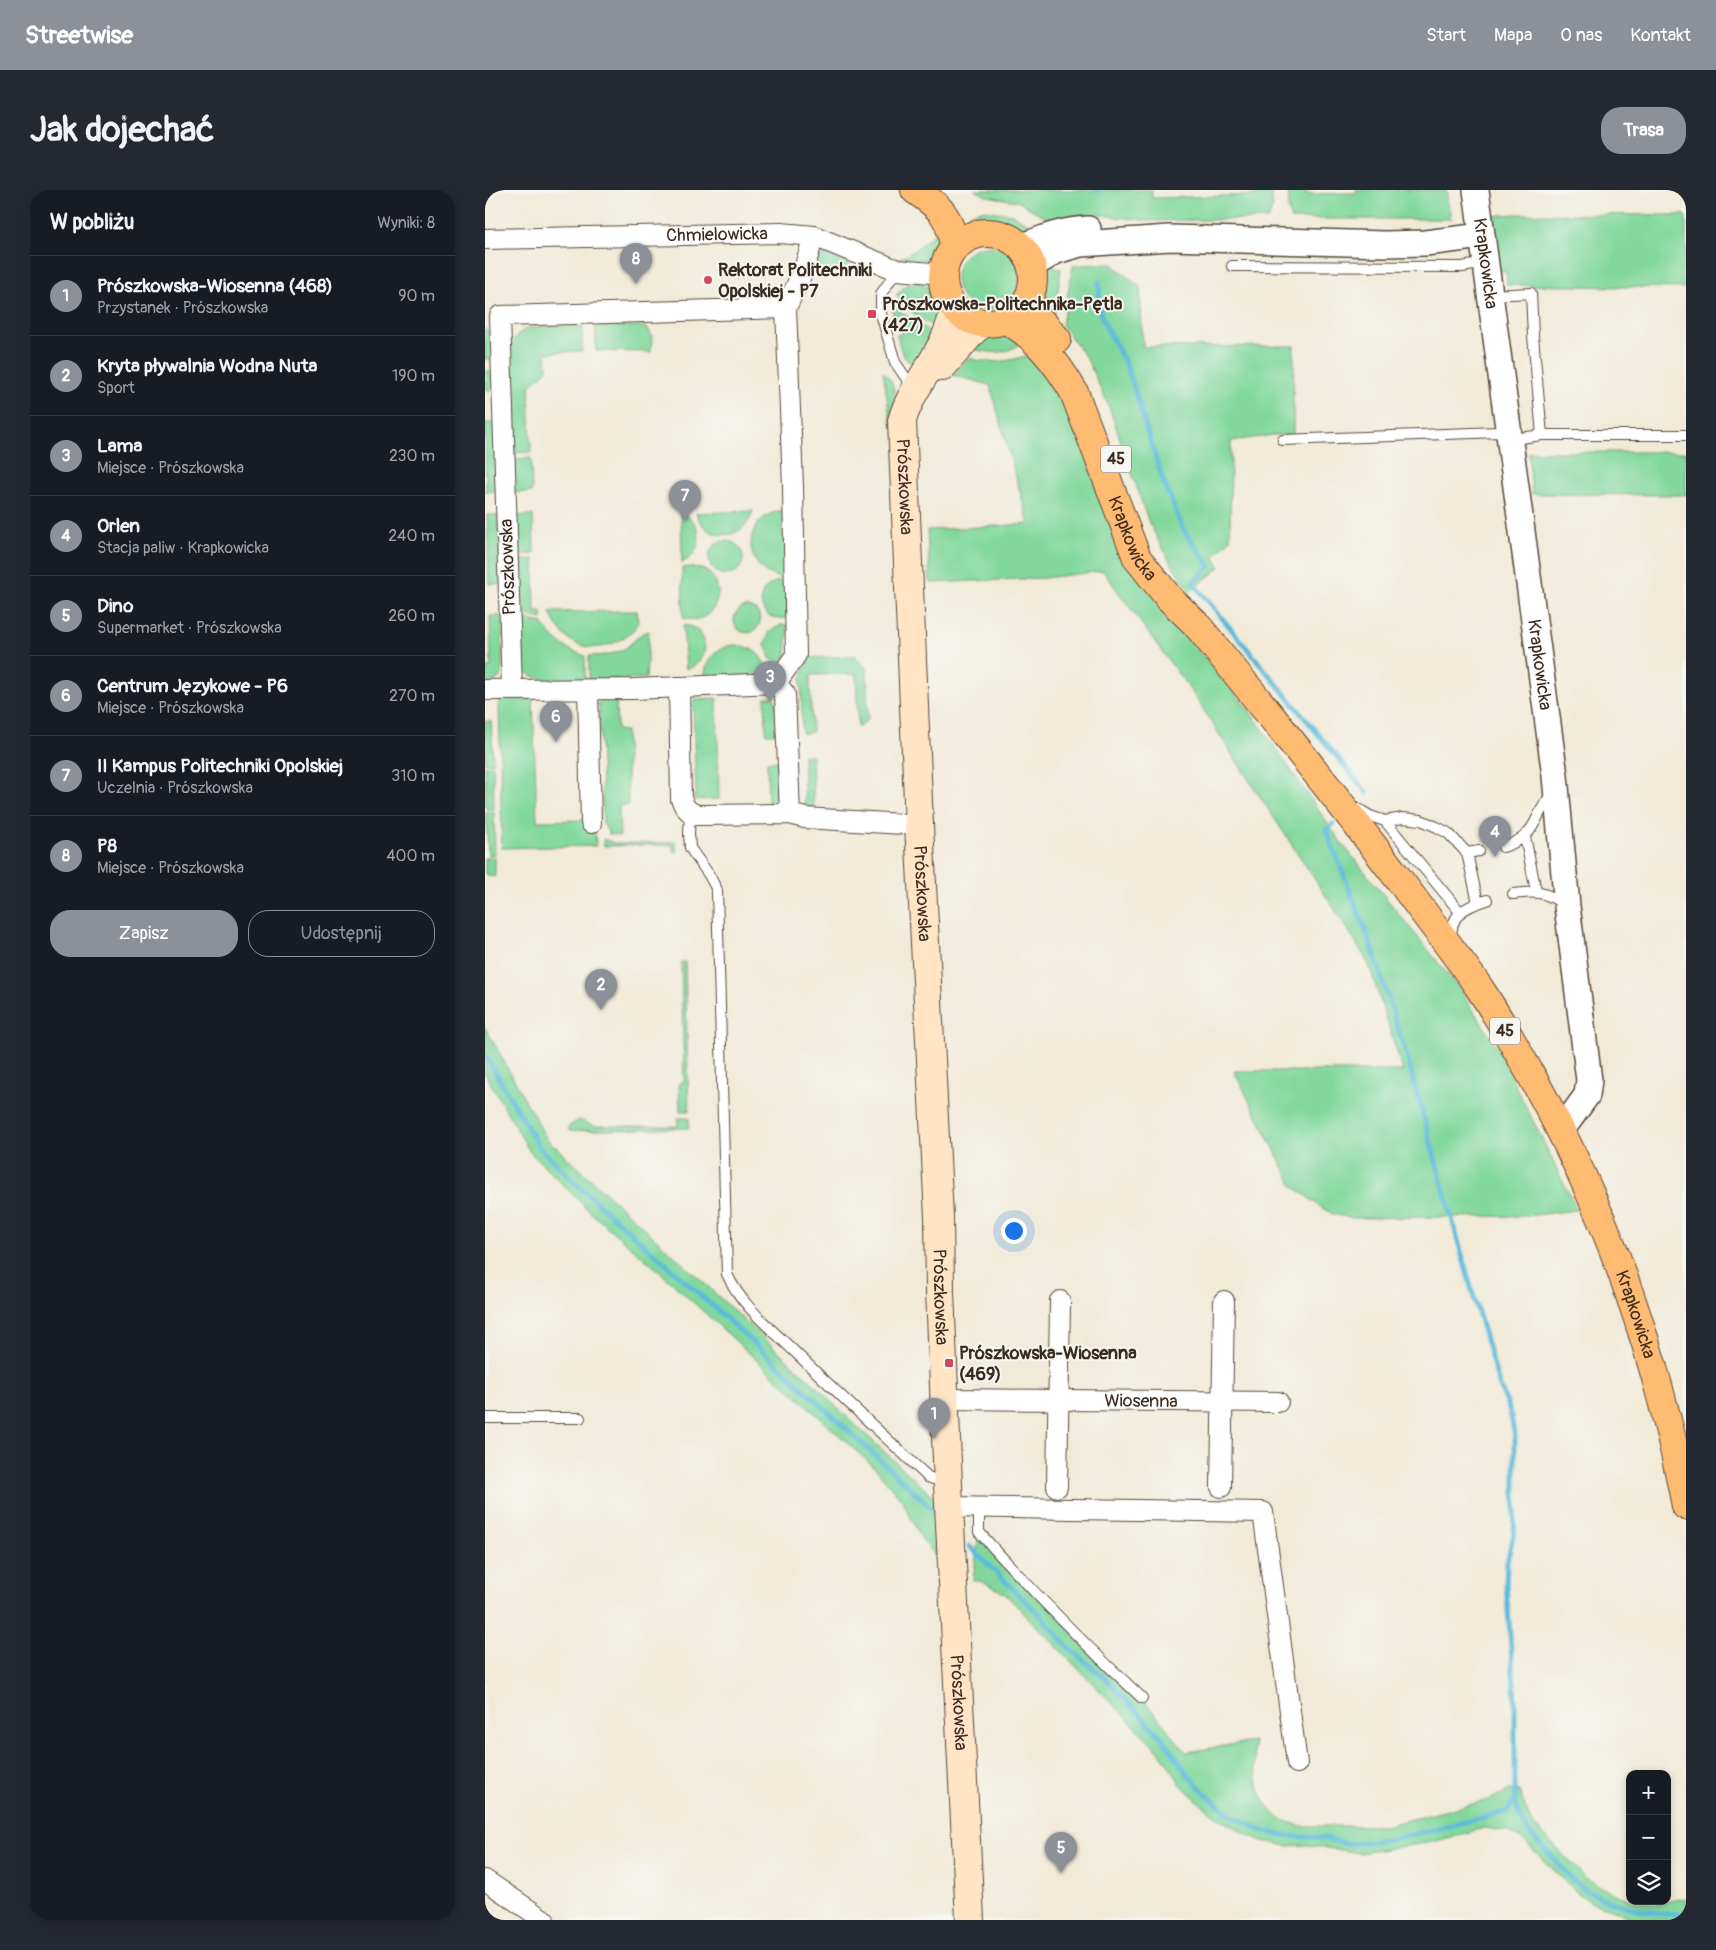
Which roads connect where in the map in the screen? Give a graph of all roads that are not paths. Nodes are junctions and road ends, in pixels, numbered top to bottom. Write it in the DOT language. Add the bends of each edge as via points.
graph roads {
  1 [pos="915,190"];
  2 [pos="942,190"];
  3 [pos="1476,190"];
  4 [pos="977,234"];
  5 [pos="814,236"];
  6 [pos="1482,236"];
  7 [pos="485,239"];
  8 [pos="953,248"];
  9 [pos="1026,257"];
  10 [pos="1486,263"];
  11 [pos="1232,266"];
  12 [pos="897,270"];
  13 [pos="943,274"];
  14 [pos="1490,295"];
  15 [pos="1027,300"];
  16 [pos="785,308"];
  17 [pos="954,308"];
  18 [pos="493,317"];
  19 [pos="995,322"];
  20 [pos="915,391"];
  21 [pos="1510,435"];
  22 [pos="1542,435"];
  23 [pos="1686,435"];
  24 [pos="1283,440"];
  25 [pos="1197,624"];
  26 [pos="776,682"];
  27 [pos="679,687"];
  28 [pos="513,689"];
  29 [pos="485,690"];
  30 [pos="588,690"];
  31 [pos="1320,778"];
  32 [pos="1556,789"];
  33 [pos="698,814"];
  34 [pos="790,814"];
  35 [pos="1385,821"];
  36 [pos="591,823"];
  37 [pos="919,825"];
  38 [pos="1525,837"];
  39 [pos="1503,847"];
  40 [pos="1479,851"];
  41 [pos="1467,853"];
  42 [pos="1536,891"];
  43 [pos="1513,894"];
  44 [pos="1567,906"];
  45 [pos="1459,912"];
  46 [pos="1451,950"];
  47 [pos="1561,1131"];
  48 [pos="1060,1301"];
  49 [pos="1224,1301"];
  50 [pos="945,1399"];
  51 [pos="1059,1400"];
  52 [pos="1223,1401"];
  53 [pos="1278,1402"];
  54 [pos="485,1418"];
  55 [pos="580,1418"];
  56 [pos="1057,1487"];
  57 [pos="1221,1487"];
  58 [pos="949,1496"];
  59 [pos="1686,1506"];
  60 [pos="979,1507"];
  61 [pos="1142,1698"];
  62 [pos="1297,1763"];
  63 [pos="485,1880"];
  64 [pos="544,1920"];
  65 [pos="970,1920"];
  1 -- 8 [label="main road" via="937,204 947,219"];
  2 -- 4 [label="main road"];
  3 -- 6 [label="street, Krapkowicka"];
  4 -- 8 [label="main road"];
  4 -- 9 [label="main road" via="1003,235"];
  5 -- 7 [label="street, Chmielowicka" via="781,233"];
  5 -- 12 [label="street, Chmielowicka"];
  5 -- 16 [label="street" via="804,269"];
  6 -- 9 [label="street" via="1385,244 1170,238 1080,244"];
  6 -- 10 [label="street, Krapkowicka"];
  8 -- 13 [label="main road"];
  9 -- 15 [label="main road" via="1033,281"];
  10 -- 11 [label="lane" via="1462,267"];
  10 -- 14 [label="street, Krapkowicka"];
  12 -- 13 [label="street, Chmielowicka"];
  12 -- 20 [label="lane" via="881,294 881,314 895,362"];
  13 -- 17 [label="main road" via="944,292"];
  14 -- 21 [label="street, Krapkowicka"];
  14 -- 22 [label="lane" via="1531,293"];
  15 -- 19 [label="main road" via="1015,314"];
  15 -- 25 [label="main road, Krapkowicka / 45" via="1030,309 1069,353 1088,382 1150,546"];
  16 -- 18 [label="street, Prószkowska"];
  16 -- 26 [label="street" via="796,655"];
  17 -- 19 [label="main road, 45" via="970,320"];
  17 -- 20 [label="main road, Prószkowska" via="951,327"];
  18 -- 28 [label="street, Prószkowska"];
  19 -- 20 [label="main road, Prószkowska" via="975,329 947,362"];
  19 -- 25 [label="main road, Krapkowicka / 45" via="1022,328 1059,367 1074,392 1137,558 1169,598"];
  20 -- 37 [label="main road, Prószkowska" via="902,421"];
  21 -- 22 [label="lane" via="1520,438"];
  21 -- 24 [label="lane" via="1491,432"];
  21 -- 32 [label="street, Krapkowicka"];
  22 -- 23 [label="lane"];
  25 -- 31 [label="main road, Krapkowicka / 45"];
  26 -- 27 [label="street"];
  26 -- 34 [label="street" via="785,694"];
  27 -- 30 [label="street"];
  27 -- 33 [label="street" via="681,799 685,807"];
  28 -- 29 [label="street"];
  28 -- 30 [label="street"];
  30 -- 36 [label="street"];
  31 -- 35 [label="lane" via="1348,803"];
  31 -- 46 [label="main road, Krapkowicka / 45"];
  32 -- 38 [label="lane"];
  32 -- 44 [label="street, Krapkowicka"];
  33 -- 34 [label="street, Prószkowska"];
  33 -- 58 [label="lane" via="689,834 690,848 717,890 727,1274 746,1304"];
  34 -- 37 [label="street, Prószkowska" via="805,818"];
  35 -- 41 [label="lane" via="1421,820 1448,833"];
  35 -- 45 [label="lane"];
  37 -- 50 [label="main road, Prószkowska"];
  38 -- 39 [label="lane"];
  38 -- 42 [label="lane"];
  40 -- 41 [label="lane"];
  41 -- 45 [label="lane" via="1482,902"];
  42 -- 43 [label="lane"];
  42 -- 44 [label="lane"];
  44 -- 47 [label="street, Krapkowicka" via="1589,1080 1587,1095"];
  45 -- 46 [label="lane" via="1451,934"];
  46 -- 47 [label="main road, Krapkowicka / 45" via="1513,1042"];
  47 -- 59 [label="main road, Krapkowicka / 45" via="1619,1262 1643,1332 1677,1456"];
  48 -- 51 [label="street"];
  49 -- 52 [label="street"];
  50 -- 51 [label="street, Wiosenna"];
  50 -- 58 [label="main road, Prószkowska"];
  51 -- 52 [label="street, Wiosenna"];
  51 -- 56 [label="street"];
  52 -- 53 [label="street, Wiosenna"];
  52 -- 57 [label="street"];
  54 -- 55 [label="lane"];
  58 -- 60 [label="street"];
  58 -- 65 [label="main road, Prószkowska"];
  60 -- 61 [label="lane" via="979,1532 1091,1651"];
  60 -- 62 [label="street" via="1263,1512"];
  63 -- 64 [label="street"];
}
